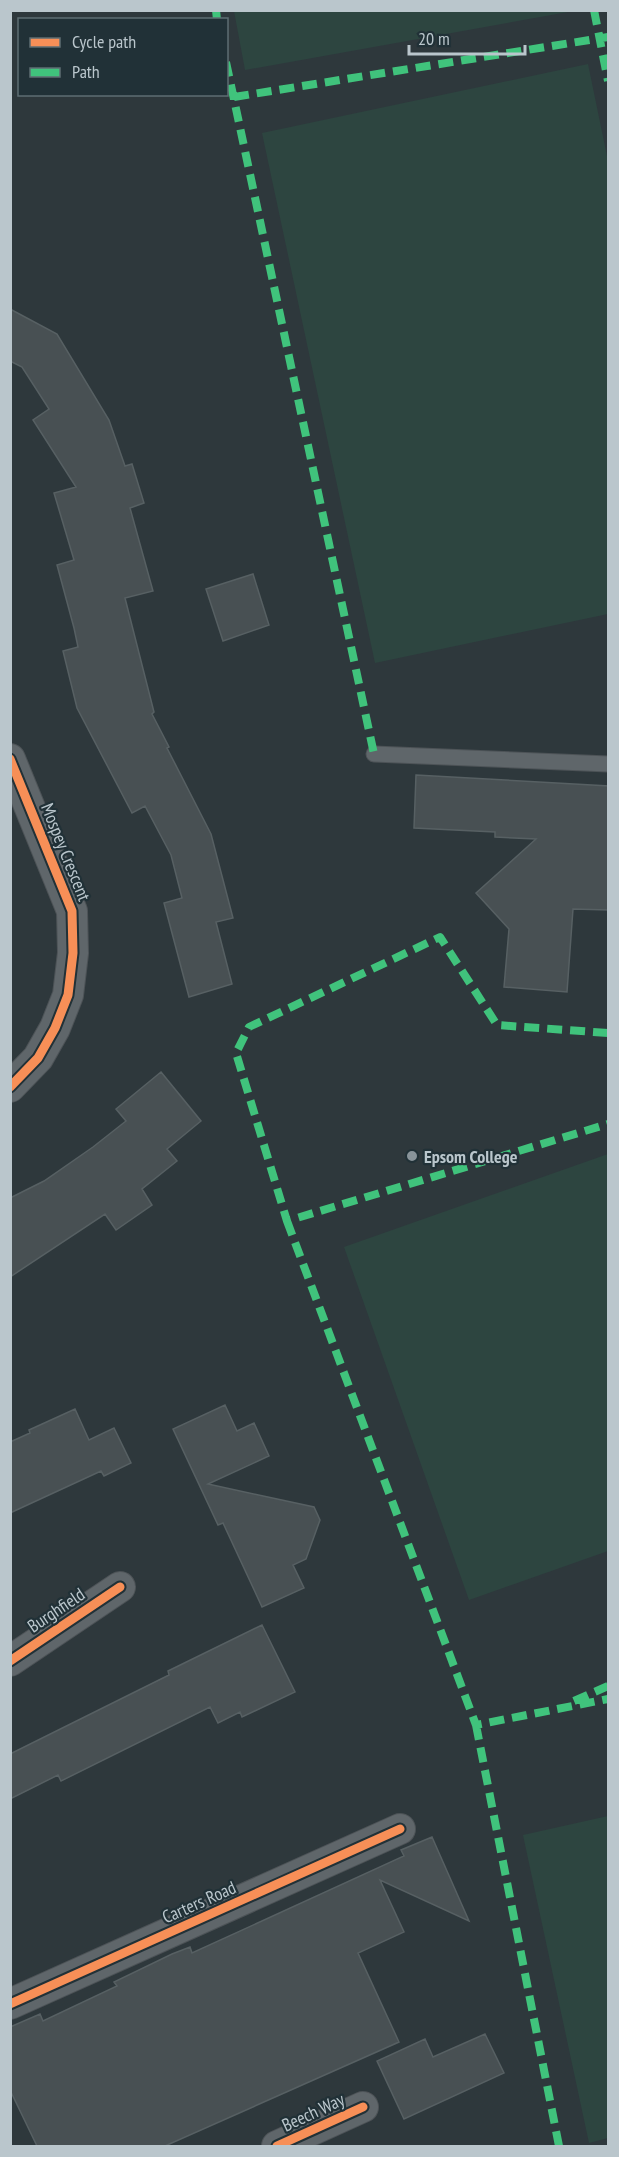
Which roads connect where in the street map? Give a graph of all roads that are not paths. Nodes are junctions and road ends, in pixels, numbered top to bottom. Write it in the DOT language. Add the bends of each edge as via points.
graph roads {
  1 [pos="374,754"];
  2 [pos="10,759"];
  3 [pos="609,764"];
  4 [pos="10,1087"];
  5 [pos="120,1587"];
  6 [pos="10,1660"];
  7 [pos="400,1829"];
  8 [pos="10,2004"];
  9 [pos="363,2107"];
  10 [pos="277,2146"];
  1 -- 3 [label="lane"];
  2 -- 4 [label="street, Mospey Crescent" via="72,911 73,953 68,995 55,1028 38,1058"];
  5 -- 6 [label="street, Burghfield"];
  7 -- 8 [label="street, Carters Road"];
  9 -- 10 [label="street, Beech Way"];
}
